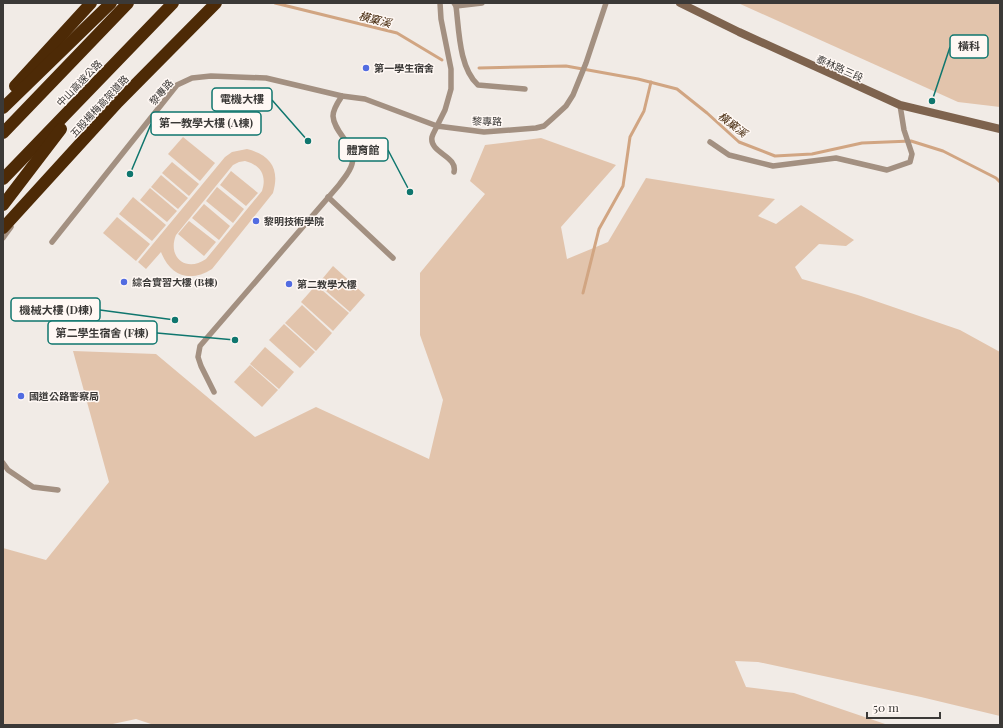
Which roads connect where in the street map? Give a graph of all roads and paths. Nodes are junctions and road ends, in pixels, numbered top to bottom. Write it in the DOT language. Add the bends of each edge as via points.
graph roads {
  1 [pos="91,3"];
  2 [pos="111,3"];
  3 [pos="128,3"];
  4 [pos="173,3"];
  5 [pos="216,3"];
  6 [pos="219,3"];
  7 [pos="440,3"];
  8 [pos="479,3"];
  9 [pos="482,3"];
  10 [pos="606,3"];
  11 [pos="680,3"];
  12 [pos="455,4"];
  13 [pos="97,82"];
  14 [pos="525,89"];
  15 [pos="342,96"];
  16 [pos="3,100"];
  17 [pos="3,103"];
  18 [pos="900,106"];
  19 [pos="3,108"];
  20 [pos="438,126"];
  21 [pos="1000,129"];
  22 [pos="3,133"];
  23 [pos="710,142"];
  24 [pos="454,172"];
  25 [pos="3,179"];
  26 [pos="328,197"];
  27 [pos="3,205"];
  28 [pos="3,228"];
  29 [pos="3,238"];
  30 [pos="52,242"];
  31 [pos="393,258"];
  32 [pos="214,392"];
  33 [pos="3,463"];
  34 [pos="58,490"];
  1 -- 16 [label="highway"];
  2 -- 17 [label="highway"];
  2 -- 19 [label="highway"];
  3 -- 22 [label="highway, 中山高速公路"];
  4 -- 13 [label="highway, 中山高速公路"];
  5 -- 28 [label="highway, 五股楊梅高架道路" via="118,102"];
  6 -- 29 [label="lane" via="117,106 31,201"];
  7 -- 20 [label="lane" via="451,69 451,89"];
  8 -- 9 [label="lane"];
  8 -- 12 [label="lane"];
  10 -- 20 [label="lane, 黎專路" via="579,82 566,106 544,126 484,132"];
  11 -- 18 [label="main road, 泰林路三段"];
  12 -- 14 [label="lane" via="467,71 474,81 478,85"];
  13 -- 25 [label="highway, 中山高速公路"];
  13 -- 27 [label="highway"];
  15 -- 20 [label="lane, 黎專路" via="365,99"];
  15 -- 26 [label="lane" via="333,116 335,125 350,148 352,165"];
  15 -- 30 [label="lane, 黎專路" via="266,78 211,76 192,78 177,85"];
  18 -- 21 [label="main road, 泰林路三段"];
  18 -- 23 [label="lane" via="912,154 910,162 887,170 836,158 773,166 728,155"];
  20 -- 24 [label="lane" via="432,142 454,164"];
  26 -- 31 [label="lane"];
  26 -- 32 [label="lane" via="200,346 198,357"];
  33 -- 34 [label="lane" via="8,470 33,487"];
}
